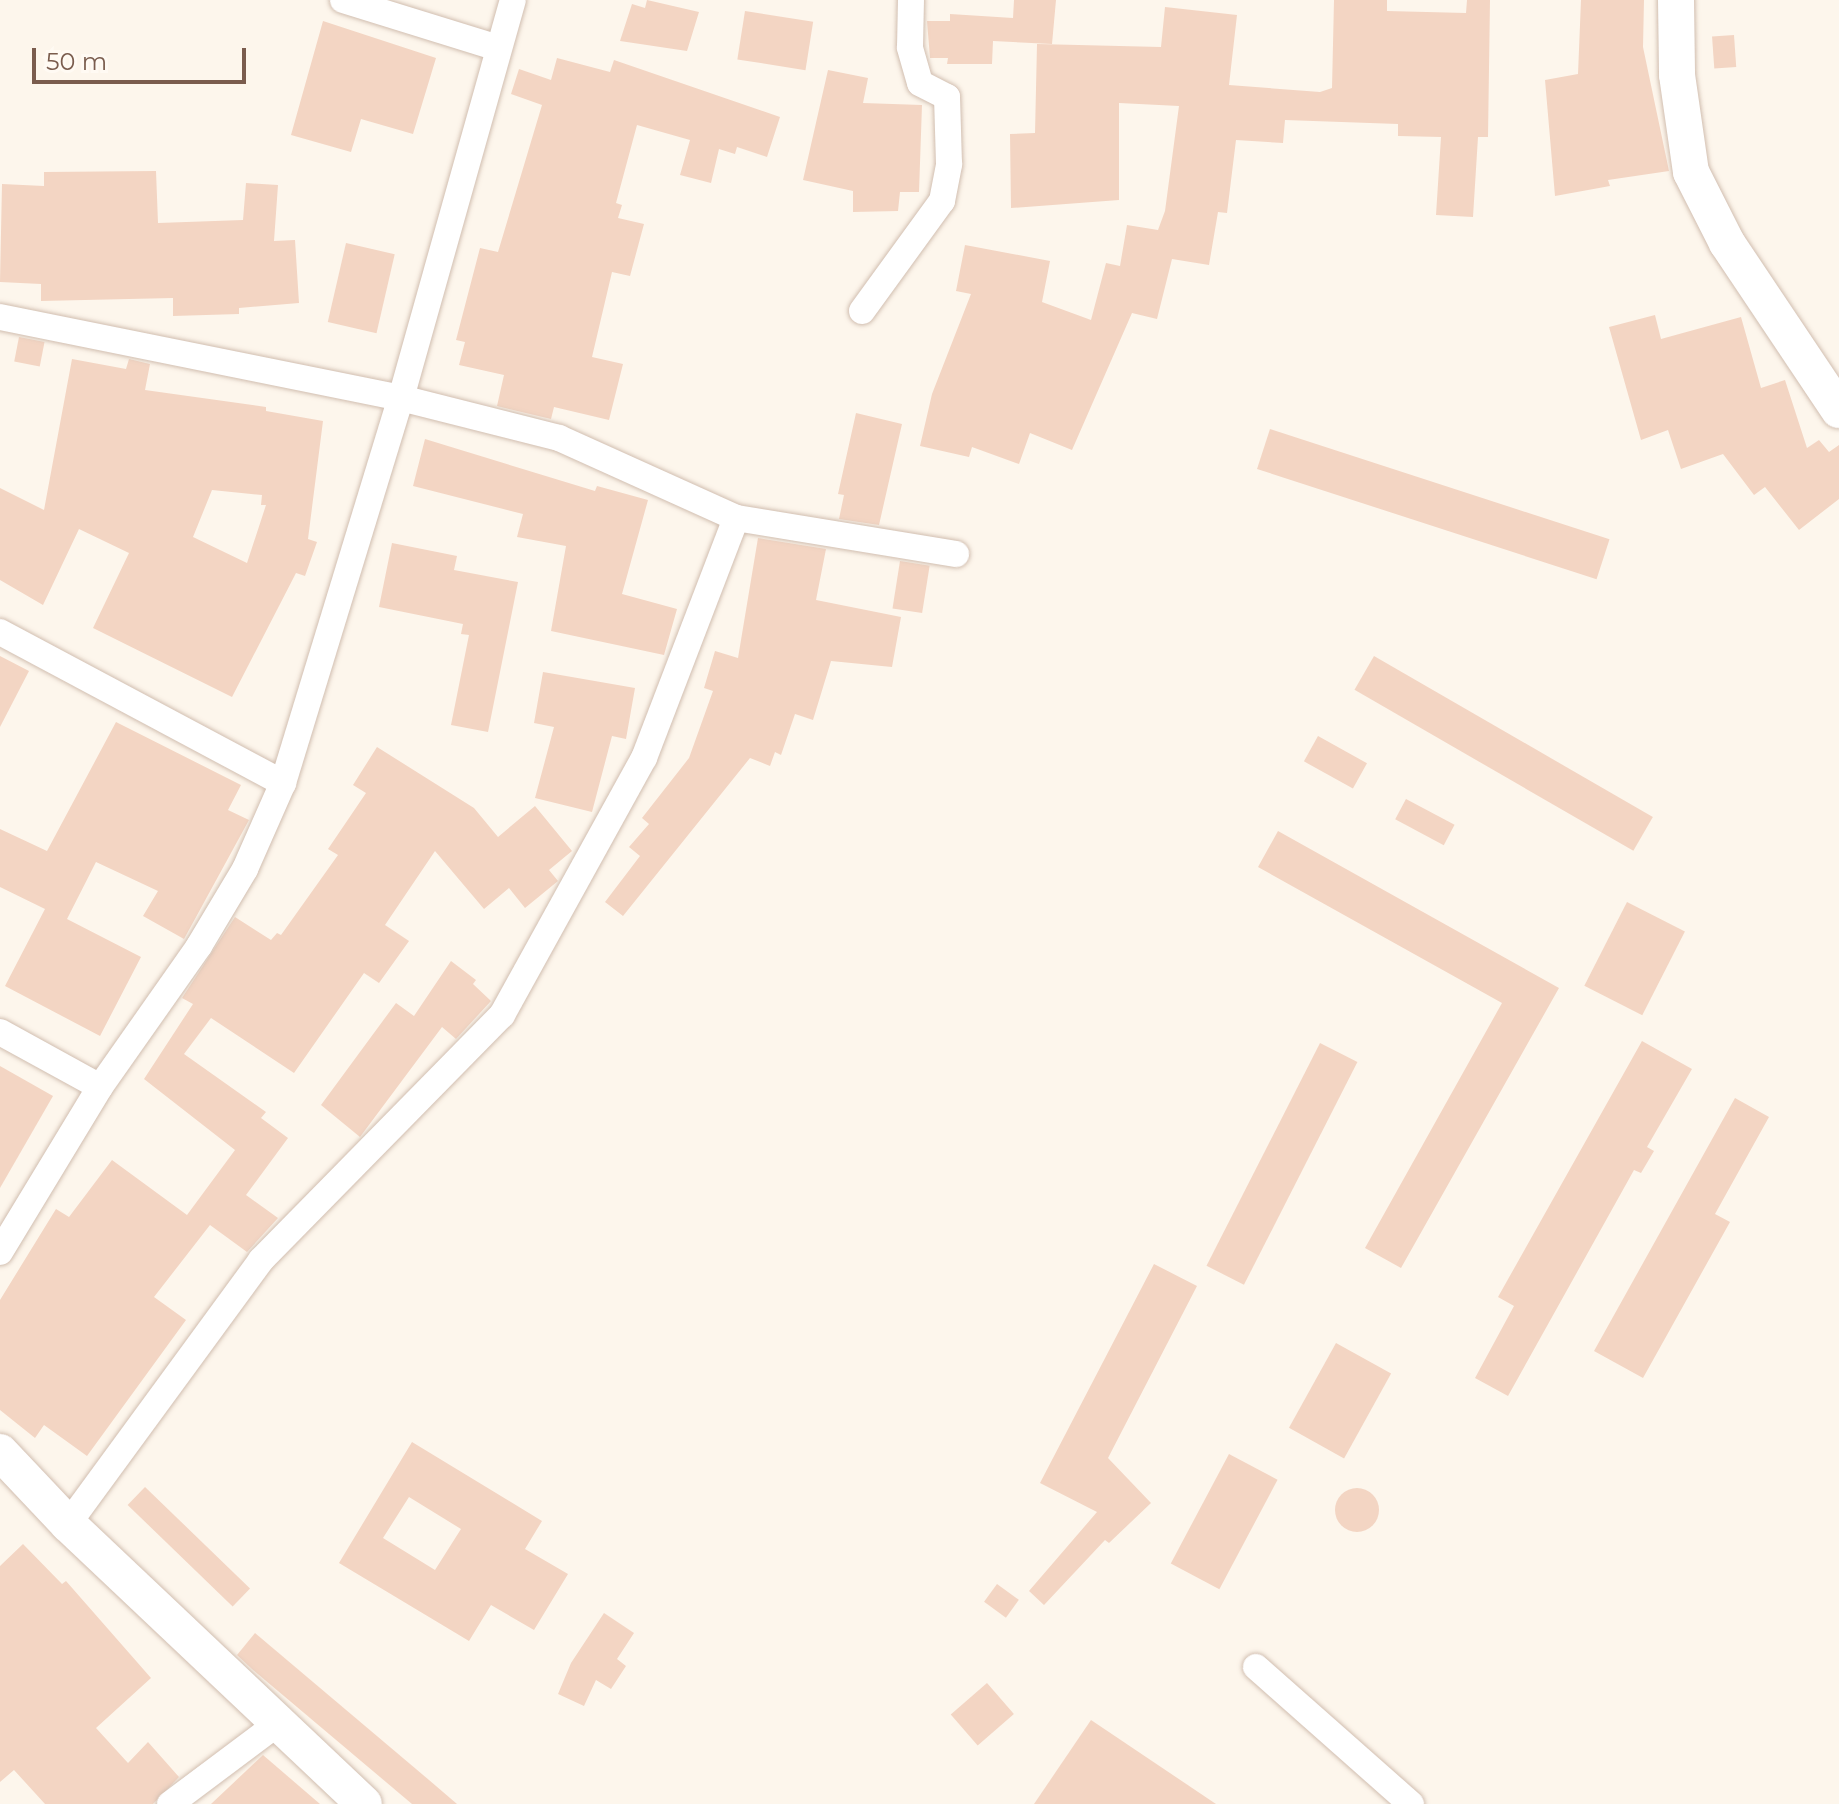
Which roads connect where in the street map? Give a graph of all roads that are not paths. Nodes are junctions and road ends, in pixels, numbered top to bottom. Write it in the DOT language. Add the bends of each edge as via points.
graph roads {
  1 [pos="343,0"];
  2 [pos="513,0"];
  3 [pos="911,0"];
  4 [pos="1676,0"];
  5 [pos="498,48"];
  6 [pos="862,311"];
  7 [pos="0,317"];
  8 [pos="401,398"];
  9 [pos="1839,410"];
  10 [pos="736,518"];
  11 [pos="956,554"];
  12 [pos="0,632"];
  13 [pos="283,783"];
  14 [pos="0,1032"];
  15 [pos="100,1087"];
  16 [pos="0,1252"];
  17 [pos="0,1452"];
  18 [pos="68,1524"];
  19 [pos="1256,1667"];
  20 [pos="277,1724"];
  21 [pos="170,1804"];
  22 [pos="364,1804"];
  23 [pos="1411,1804"];
  1 -- 5 [label="street"];
  2 -- 5 [label="street"];
  3 -- 6 [label="street" via="910,47 920,83 947,97 949,164 942,201"];
  4 -- 9 [label="street" via="1677,75 1691,172 1727,243"];
  5 -- 8 [label="street"];
  7 -- 8 [label="street"];
  8 -- 10 [label="street" via="559,438"];
  8 -- 13 [label="street"];
  10 -- 11 [label="street"];
  10 -- 18 [label="street" via="644,758 502,1015 261,1260"];
  12 -- 13 [label="street"];
  13 -- 15 [label="street" via="245,869 199,946"];
  14 -- 15 [label="street"];
  15 -- 16 [label="street"];
  17 -- 18 [label="street"];
  18 -- 20 [label="street"];
  19 -- 23 [label="street"];
  20 -- 21 [label="street"];
  20 -- 22 [label="street"];
}
